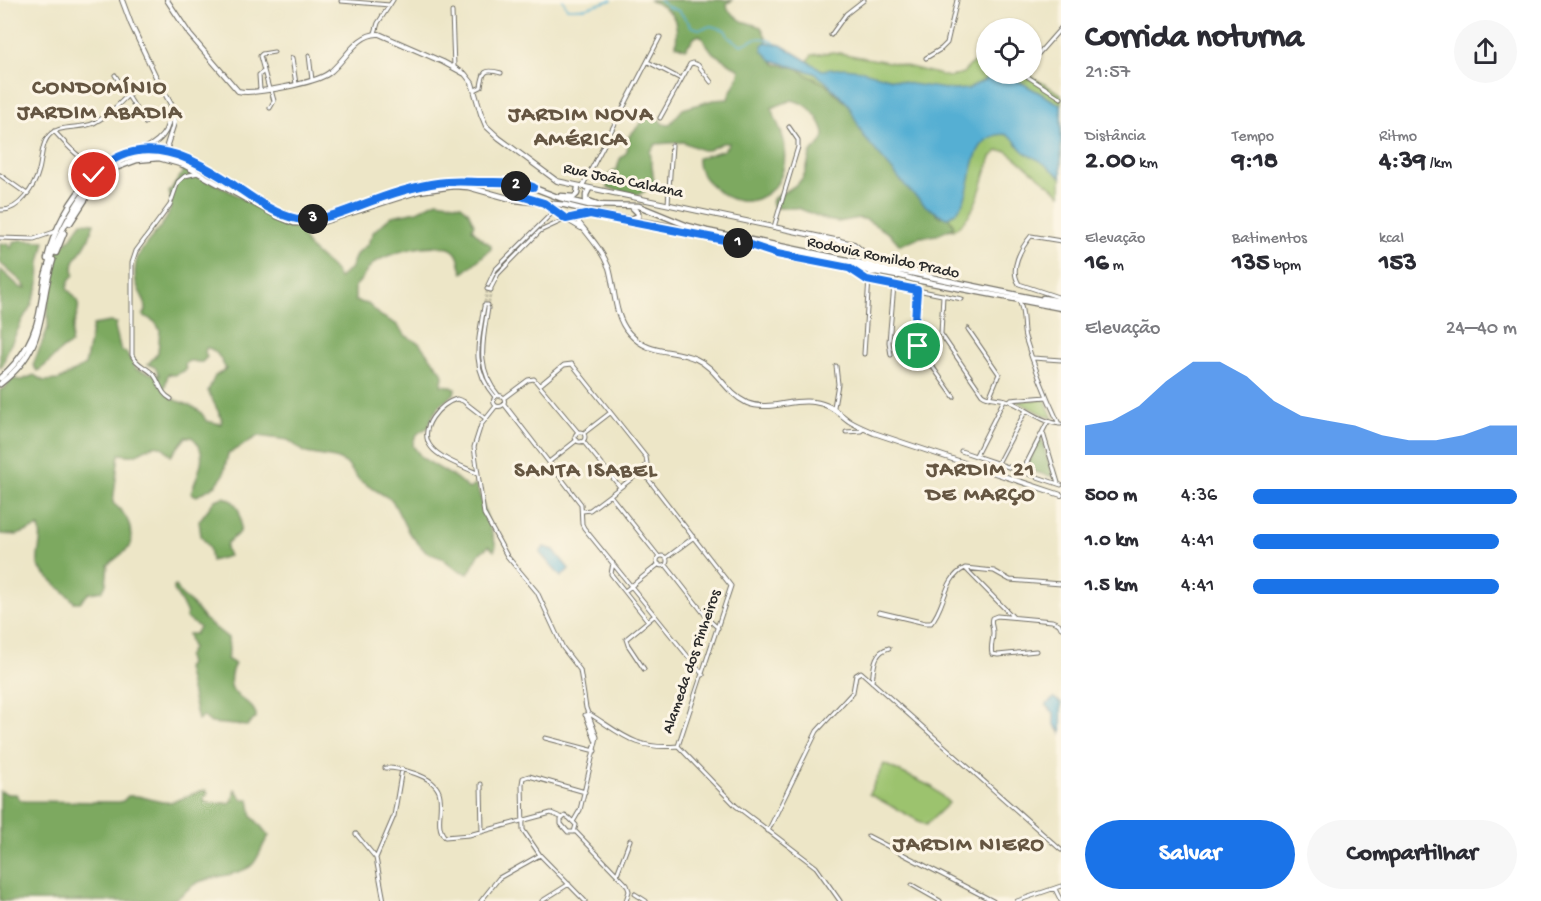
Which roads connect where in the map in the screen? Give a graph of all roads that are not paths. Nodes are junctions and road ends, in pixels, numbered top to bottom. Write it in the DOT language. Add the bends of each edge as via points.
graph roads {
  1 [pos="122,0"];
  2 [pos="167,0"];
  3 [pos="393,0"];
  4 [pos="864,0"];
  5 [pos="957,0"];
  6 [pos="341,1"];
  7 [pos="390,5"];
  8 [pos="452,12"];
  9 [pos="1061,28"];
  10 [pos="375,33"];
  11 [pos="831,35"];
  12 [pos="660,37"];
  13 [pos="1042,50"];
  14 [pos="274,52"];
  15 [pos="309,54"];
  16 [pos="292,58"];
  17 [pos="926,58"];
  18 [pos="648,62"];
  19 [pos="454,67"];
  20 [pos="263,72"];
  21 [pos="501,74"];
  22 [pos="115,75"];
  23 [pos="681,79"];
  24 [pos="312,82"];
  25 [pos="711,82"];
  26 [pos="296,84"];
  27 [pos="1039,84"];
  28 [pos="270,89"];
  29 [pos="260,90"];
  30 [pos="475,90"];
  31 [pos="127,96"];
  32 [pos="1061,98"];
  33 [pos="171,104"];
  34 [pos="270,108"];
  35 [pos="660,118"];
  36 [pos="145,123"];
  37 [pos="789,127"];
  38 [pos="54,131"];
  39 [pos="672,145"];
  40 [pos="145,149"];
  41 [pos="170,152"];
  42 [pos="90,162"];
  43 [pos="105,165"];
  44 [pos="200,172"];
  45 [pos="0,175"];
  46 [pos="94,175"];
  47 [pos="533,187"];
  48 [pos="580,187"];
  49 [pos="589,189"];
  50 [pos="246,193"];
  51 [pos="27,194"];
  52 [pos="544,203"];
  53 [pos="668,204"];
  54 [pos="603,206"];
  55 [pos="554,209"];
  56 [pos="0,210"];
  57 [pos="579,216"];
  58 [pos="611,218"];
  59 [pos="566,219"];
  60 [pos="774,227"];
  61 [pos="585,230"];
  62 [pos="57,231"];
  63 [pos="42,237"];
  64 [pos="0,238"];
  65 [pos="1061,241"];
  66 [pos="51,243"];
  67 [pos="849,268"];
  68 [pos="875,273"];
  69 [pos="45,274"];
  70 [pos="935,278"];
  71 [pos="916,280"];
  72 [pos="869,281"];
  73 [pos="894,285"];
  74 [pos="917,290"];
  75 [pos="943,295"];
  76 [pos="1015,298"];
  77 [pos="962,299"];
  78 [pos="1061,302"];
  79 [pos="486,306"];
  80 [pos="1023,310"];
  81 [pos="968,329"];
  82 [pos="864,354"];
  83 [pos="891,355"];
  84 [pos="1032,358"];
  85 [pos="1061,360"];
  86 [pos="836,366"];
  87 [pos="0,378"];
  88 [pos="0,384"];
  89 [pos="540,385"];
  90 [pos="497,396"];
  91 [pos="954,397"];
  92 [pos="1047,397"];
  93 [pos="504,398"];
  94 [pos="989,398"];
  95 [pos="171,399"];
  96 [pos="1006,400"];
  97 [pos="504,404"];
  98 [pos="496,406"];
  99 [pos="834,407"];
  100 [pos="1026,410"];
  101 [pos="610,413"];
  102 [pos="485,418"];
  103 [pos="1048,421"];
  104 [pos="1060,424"];
  105 [pos="863,429"];
  106 [pos="1043,431"];
  107 [pos="578,432"];
  108 [pos="846,432"];
  109 [pos="584,434"];
  110 [pos="577,440"];
  111 [pos="583,441"];
  112 [pos="961,451"];
  113 [pos="976,455"];
  114 [pos="549,462"];
  115 [pos="998,463"];
  116 [pos="642,471"];
  117 [pos="1022,472"];
  118 [pos="477,473"];
  119 [pos="1059,484"];
  120 [pos="620,487"];
  121 [pos="610,495"];
  122 [pos="1061,495"];
  123 [pos="583,511"];
  124 [pos="694,537"];
  125 [pos="659,557"];
  126 [pos="666,558"];
  127 [pos="613,563"];
  128 [pos="659,564"];
  129 [pos="666,565"];
  130 [pos="965,568"];
  131 [pos="1061,584"];
  132 [pos="631,586"];
  133 [pos="624,591"];
  134 [pos="879,612"];
  135 [pos="654,616"];
  136 [pos="1013,617"];
  137 [pos="648,621"];
  138 [pos="718,628"];
  139 [pos="1061,628"];
  140 [pos="889,648"];
  141 [pos="1036,651"];
  142 [pos="645,669"];
  143 [pos="703,675"];
  144 [pos="872,682"];
  145 [pos="588,715"];
  146 [pos="544,738"];
  147 [pos="678,746"];
  148 [pos="595,751"];
  149 [pos="385,768"];
  150 [pos="402,770"];
  151 [pos="481,784"];
  152 [pos="585,792"];
  153 [pos="563,818"];
  154 [pos="522,821"];
  155 [pos="573,822"];
  156 [pos="575,831"];
  157 [pos="768,831"];
  158 [pos="482,832"];
  159 [pos="356,834"];
  160 [pos="868,837"];
  161 [pos="630,840"];
  162 [pos="1061,850"];
  163 [pos="540,855"];
  164 [pos="376,858"];
  165 [pos="616,874"];
  166 [pos="569,884"];
  167 [pos="912,885"];
  168 [pos="1061,886"];
  169 [pos="1055,889"];
  170 [pos="635,894"];
  171 [pos="384,901"];
  172 [pos="481,901"];
  173 [pos="542,901"];
  174 [pos="585,901"];
  175 [pos="626,901"];
  176 [pos="645,901"];
  177 [pos="840,901"];
  178 [pos="940,901"];
  179 [pos="993,901"];
  180 [pos="1017,901"];
  181 [pos="1061,901"];
  1 -- 33 [label="street"];
  2 -- 29 [label="street" via="234,89"];
  3 -- 7 [label="street"];
  4 -- 11 [label="street" via="846,14"];
  5 -- 17 [label="street" via="947,43"];
  6 -- 7 [label="street"];
  7 -- 10 [label="street"];
  8 -- 19 [label="street"];
  9 -- 13 [label="street"];
  10 -- 19 [label="street, Rua João Caldana"];
  10 -- 24 [label="street" via="361,40 337,67"];
  12 -- 18 [label="street"];
  14 -- 20 [label="street" via="260,55"];
  15 -- 24 [label="street"];
  16 -- 26 [label="street"];
  18 -- 23 [label="street"];
  18 -- 48 [label="street"];
  19 -- 30 [label="street, Rua João Caldana" via="469,78"];
  20 -- 28 [label="street"];
  20 -- 29 [label="street" via="259,75"];
  21 -- 30 [label="street" via="485,72 481,87"];
  22 -- 31 [label="street"];
  23 -- 25 [label="street" via="693,63"];
  23 -- 35 [label="street"];
  24 -- 26 [label="street"];
  26 -- 28 [label="street"];
  27 -- 32 [label="street"];
  28 -- 29 [label="street"];
  28 -- 34 [label="street" via="274,101"];
  30 -- 48 [label="street, Rua João Caldana" via="483,121 499,138 557,182"];
  31 -- 36 [label="street"];
  31 -- 38 [label="street" via="93,124"];
  33 -- 40 [label="street" via="167,130"];
  33 -- 41 [label="street" via="175,117 167,142"];
  37 -- 60 [label="street" via="798,147"];
  38 -- 42 [label="street" via="76,154"];
  38 -- 51 [label="street" via="45,143 39,171"];
  39 -- 53 [label="street"];
  40 -- 41 [label="main road, Rodovia Romildo Prado"];
  40 -- 43 [label="main road, Rodovia Romildo Prado"];
  41 -- 50 [label="main road, Rodovia Romildo Prado"];
  42 -- 43 [label="street"];
  42 -- 46 [label="street"];
  43 -- 46 [label="main road, Rodovia Romildo Prado"];
  44 -- 52 [label="main road, Rodovia Romildo Prado" via="277,216 301,224 322,222 401,196 443,187 468,187 515,200"];
  44 -- 88 [label="main road, Rodovia Romildo Prado" via="170,160 144,158 120,165 98,182 56,250 41,323 31,348"];
  44 -- 95 [label="street" via="178,182 170,205 136,251 132,263 132,355"];
  45 -- 51 [label="street"];
  46 -- 62 [label="main road, Rodovia Romildo Prado"];
  47 -- 48 [label="main road" via="573,197"];
  47 -- 50 [label="main road, Rodovia Romildo Prado" via="508,182 444,182 304,220 280,213"];
  47 -- 52 [label="main road" via="518,185 514,194"];
  47 -- 54 [label="main road, Rodovia Romildo Prado" via="568,201"];
  48 -- 49 [label="street, Rua João Caldana"];
  49 -- 53 [label="street, Rua João Caldana"];
  49 -- 54 [label="main road" via="586,200"];
  50 -- 69 [label="main road, Rodovia Romildo Prado" via="176,157 149,154 125,159 102,172 78,203 59,236"];
  51 -- 56 [label="street" via="11,209"];
  52 -- 55 [label="main road"];
  52 -- 58 [label="main road, Rodovia Romildo Prado"];
  53 -- 60 [label="street, Rua João Caldana"];
  54 -- 58 [label="main road" via="628,207 638,212 632,219"];
  54 -- 70 [label="main road, Rodovia Romildo Prado" via="639,206 695,228"];
  55 -- 59 [label="main road"];
  55 -- 59 [label="street" via="495,270 489,288 532,238"];
  57 -- 58 [label="main road"];
  57 -- 59 [label="main road"];
  57 -- 61 [label="street" via="578,222"];
  58 -- 67 [label="main road"];
  58 -- 71 [label="main road, Rodovia Romildo Prado" via="674,227"];
  59 -- 61 [label="street"];
  60 -- 70 [label="street, Rua João Caldana" via="856,245 874,261"];
  61 -- 99 [label="street" via="608,267 626,329 643,345 695,358 749,404 773,406 809,401"];
  62 -- 63 [label="street"];
  62 -- 66 [label="main road, Rodovia Romildo Prado"];
  63 -- 64 [label="street"];
  63 -- 66 [label="street" via="50,238"];
  65 -- 78 [label="street" via="1031,236 1015,272 1019,284"];
  66 -- 69 [label="main road, Rodovia Romildo Prado"];
  67 -- 68 [label="main road"];
  67 -- 72 [label="street"];
  68 -- 71 [label="main road"];
  68 -- 72 [label="street"];
  69 -- 87 [label="main road, Rodovia Romildo Prado" via="39,318 31,341"];
  70 -- 78 [label="main road, Rodovia Romildo Prado"];
  71 -- 76 [label="main road, Rodovia Romildo Prado"];
  72 -- 73 [label="street"];
  72 -- 82 [label="street"];
  73 -- 74 [label="street"];
  73 -- 83 [label="street"];
  74 -- 75 [label="street"];
  74 -- 91 [label="street" via="915,342"];
  75 -- 77 [label="street"];
  75 -- 94 [label="street" via="941,334 982,394"];
  76 -- 78 [label="main road, Rodovia Romildo Prado"];
  76 -- 80 [label="street"];
  78 -- 80 [label="street" via="1030,302"];
  79 -- 90 [label="street" via="483,367"];
  80 -- 84 [label="street"];
  81 -- 94 [label="street" via="999,374"];
  84 -- 85 [label="street"];
  84 -- 92 [label="street"];
  86 -- 99 [label="street"];
  89 -- 93 [label="street" via="530,379"];
  89 -- 101 [label="street" via="564,365 572,364"];
  89 -- 107 [label="street"];
  90 -- 93 [label="street"];
  90 -- 98 [label="street"];
  92 -- 96 [label="street"];
  92 -- 104 [label="street"];
  93 -- 97 [label="street"];
  94 -- 96 [label="street"];
  96 -- 100 [label="street"];
  96 -- 113 [label="street"];
  97 -- 98 [label="street"];
  97 -- 114 [label="street"];
  98 -- 102 [label="street"];
  99 -- 105 [label="street"];
  100 -- 103 [label="street"];
  100 -- 115 [label="street"];
  101 -- 109 [label="street"];
  101 -- 116 [label="street" via="643,453 647,461"];
  102 -- 118 [label="street" via="474,447"];
  102 -- 118 [label="street" via="457,399 441,408 429,423 431,448"];
  103 -- 104 [label="street"];
  103 -- 106 [label="street"];
  105 -- 108 [label="street"];
  105 -- 122 [label="street"];
  106 -- 117 [label="street"];
  106 -- 119 [label="street"];
  107 -- 109 [label="street"];
  107 -- 110 [label="street"];
  109 -- 111 [label="street"];
  110 -- 111 [label="street"];
  110 -- 114 [label="street"];
  111 -- 120 [label="street"];
  112 -- 113 [label="street"];
  113 -- 115 [label="street"];
  114 -- 123 [label="street"];
  115 -- 117 [label="street"];
  116 -- 120 [label="street"];
  116 -- 124 [label="street"];
  117 -- 119 [label="street"];
  118 -- 145 [label="street" via="484,514 507,556 537,592 563,648 582,675"];
  120 -- 121 [label="street"];
  121 -- 123 [label="street"];
  121 -- 125 [label="street"];
  123 -- 127 [label="street" via="583,526"];
  124 -- 126 [label="street"];
  124 -- 138 [label="street, Alameda dos Pinheiros" via="732,586"];
  125 -- 126 [label="street"];
  125 -- 128 [label="street"];
  126 -- 129 [label="street"];
  127 -- 132 [label="street"];
  127 -- 133 [label="street" via="610,574"];
  128 -- 129 [label="street"];
  128 -- 132 [label="street"];
  129 -- 138 [label="street"];
  130 -- 131 [label="street" via="994,571 1010,580"];
  130 -- 134 [label="street" via="948,582 932,622"];
  130 -- 136 [label="street"];
  132 -- 133 [label="street"];
  132 -- 135 [label="street"];
  133 -- 137 [label="street"];
  135 -- 137 [label="street"];
  135 -- 143 [label="street"];
  136 -- 139 [label="street" via="1055,622"];
  136 -- 141 [label="street" via="993,618 991,653"];
  137 -- 142 [label="street" via="626,639"];
  138 -- 143 [label="street, Alameda dos Pinheiros"];
  140 -- 144 [label="street" via="877,656"];
  143 -- 147 [label="street, Alameda dos Pinheiros"];
  144 -- 157 [label="street" via="861,672 857,674 853,692 817,731"];
  144 -- 162 [label="street"];
  145 -- 147 [label="street" via="643,745"];
  145 -- 148 [label="street" via="597,737"];
  146 -- 148 [label="street"];
  147 -- 157 [label="street" via="727,798"];
  148 -- 152 [label="street"];
  149 -- 150 [label="street"];
  150 -- 158 [label="street" via="437,788 443,836"];
  150 -- 164 [label="street" via="394,816"];
  151 -- 158 [label="street"];
  152 -- 154 [label="street" via="526,776 522,784"];
  152 -- 155 [label="street" via="580,813"];
  153 -- 154 [label="street" via="552,813"];
  153 -- 155 [label="street"];
  153 -- 156 [label="street" via="562,825 568,832"];
  154 -- 158 [label="street"];
  154 -- 163 [label="street" via="523,830"];
  155 -- 156 [label="street"];
  156 -- 165 [label="street"];
  157 -- 177 [label="street" via="816,867"];
  159 -- 164 [label="street"];
  160 -- 179 [label="street"];
  161 -- 165 [label="street"];
  163 -- 166 [label="street"];
  163 -- 172 [label="street" via="500,878"];
  164 -- 171 [label="street"];
  165 -- 175 [label="street" via="628,889"];
  166 -- 173 [label="street"];
  166 -- 174 [label="street"];
  167 -- 178 [label="street"];
  168 -- 169 [label="street"];
  169 -- 180 [label="street"];
  169 -- 181 [label="street"];
  170 -- 176 [label="street"];
}
